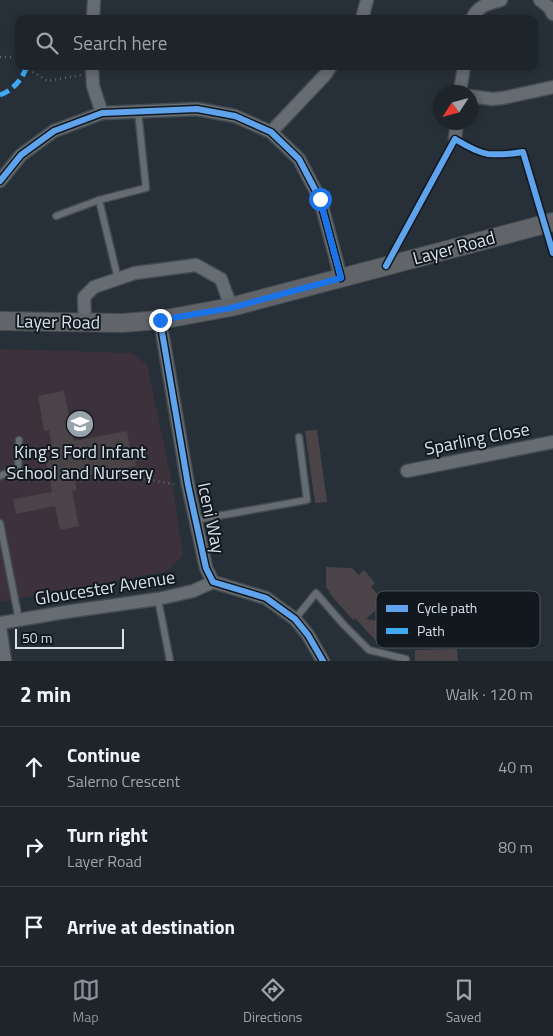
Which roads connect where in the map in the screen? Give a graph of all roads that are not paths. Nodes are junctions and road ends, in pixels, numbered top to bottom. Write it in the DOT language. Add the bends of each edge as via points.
graph roads {
  1 [pos="94,0"];
  2 [pos="367,0"];
  3 [pos="501,0"];
  4 [pos="540,0"];
  5 [pos="553,14"];
  6 [pos="93,15"];
  7 [pos="363,15"];
  8 [pos="474,15"];
  9 [pos="92,70"];
  10 [pos="327,70"];
  11 [pos="463,70"];
  12 [pos="461,85"];
  13 [pos="553,87"];
  14 [pos="478,97"];
  15 [pos="138,111"];
  16 [pos="102,113"];
  17 [pos="456,130"];
  18 [pos="271,132"];
  19 [pos="455,140"];
  20 [pos="0,181"];
  21 [pos="98,200"];
  22 [pos="56,216"];
  23 [pos="549,223"];
  24 [pos="341,278"];
  25 [pos="118,279"];
  26 [pos="231,308"];
  27 [pos="160,320"];
  28 [pos="0,321"];
  29 [pos="85,323"];
  30 [pos="299,438"];
  31 [pos="19,440"];
  32 [pos="553,442"];
  33 [pos="407,471"];
  34 [pos="0,476"];
  35 [pos="195,520"];
  36 [pos="0,523"];
  37 [pos="213,582"];
  38 [pos="158,599"];
  39 [pos="295,619"];
  40 [pos="19,620"];
  41 [pos="0,624"];
  42 [pos="6,661"];
  43 [pos="170,661"];
  44 [pos="323,661"];
  45 [pos="406,661"];
  1 -- 6 [label="street"];
  2 -- 7 [label="street"];
  3 -- 8 [label="street" via="481,5"];
  4 -- 5 [label="street"];
  9 -- 16 [label="street" via="93,86"];
  10 -- 18 [label="street"];
  11 -- 12 [label="street"];
  13 -- 14 [label="street" via="503,98"];
  15 -- 16 [label="street"];
  15 -- 18 [label="street" via="197,108 235,116"];
  15 -- 21 [label="lane" via="146,188"];
  16 -- 20 [label="street" via="54,131 21,154"];
  17 -- 19 [label="street"];
  18 -- 24 [label="street" via="299,160 320,199"];
  21 -- 22 [label="lane"];
  21 -- 25 [label="lane"];
  23 -- 24 [label="main road, Layer Road"];
  24 -- 26 [label="main road, Layer Road"];
  25 -- 26 [label="street" via="196,265 221,279"];
  25 -- 29 [label="street" via="94,287 84,297"];
  26 -- 27 [label="main road, Layer Road"];
  27 -- 29 [label="main road, Layer Road"];
  27 -- 35 [label="street, Iceni Way"];
  28 -- 29 [label="main road, Layer Road"];
  30 -- 35 [label="lane" via="308,500"];
  31 -- 34 [label="lane" via="18,468"];
  32 -- 33 [label="street, Sparling Close"];
  35 -- 37 [label="street, Iceni Way" via="206,568"];
  36 -- 40 [label="lane"];
  37 -- 38 [label="street, Gloucester Avenue" via="194,591"];
  37 -- 39 [label="street" via="266,598"];
  38 -- 40 [label="street, Gloucester Avenue"];
  38 -- 43 [label="lane"];
  39 -- 44 [label="street"];
  39 -- 45 [label="lane" via="316,593 369,650"];
  40 -- 41 [label="street, Gloucester Avenue"];
  41 -- 42 [label="street"];
}
